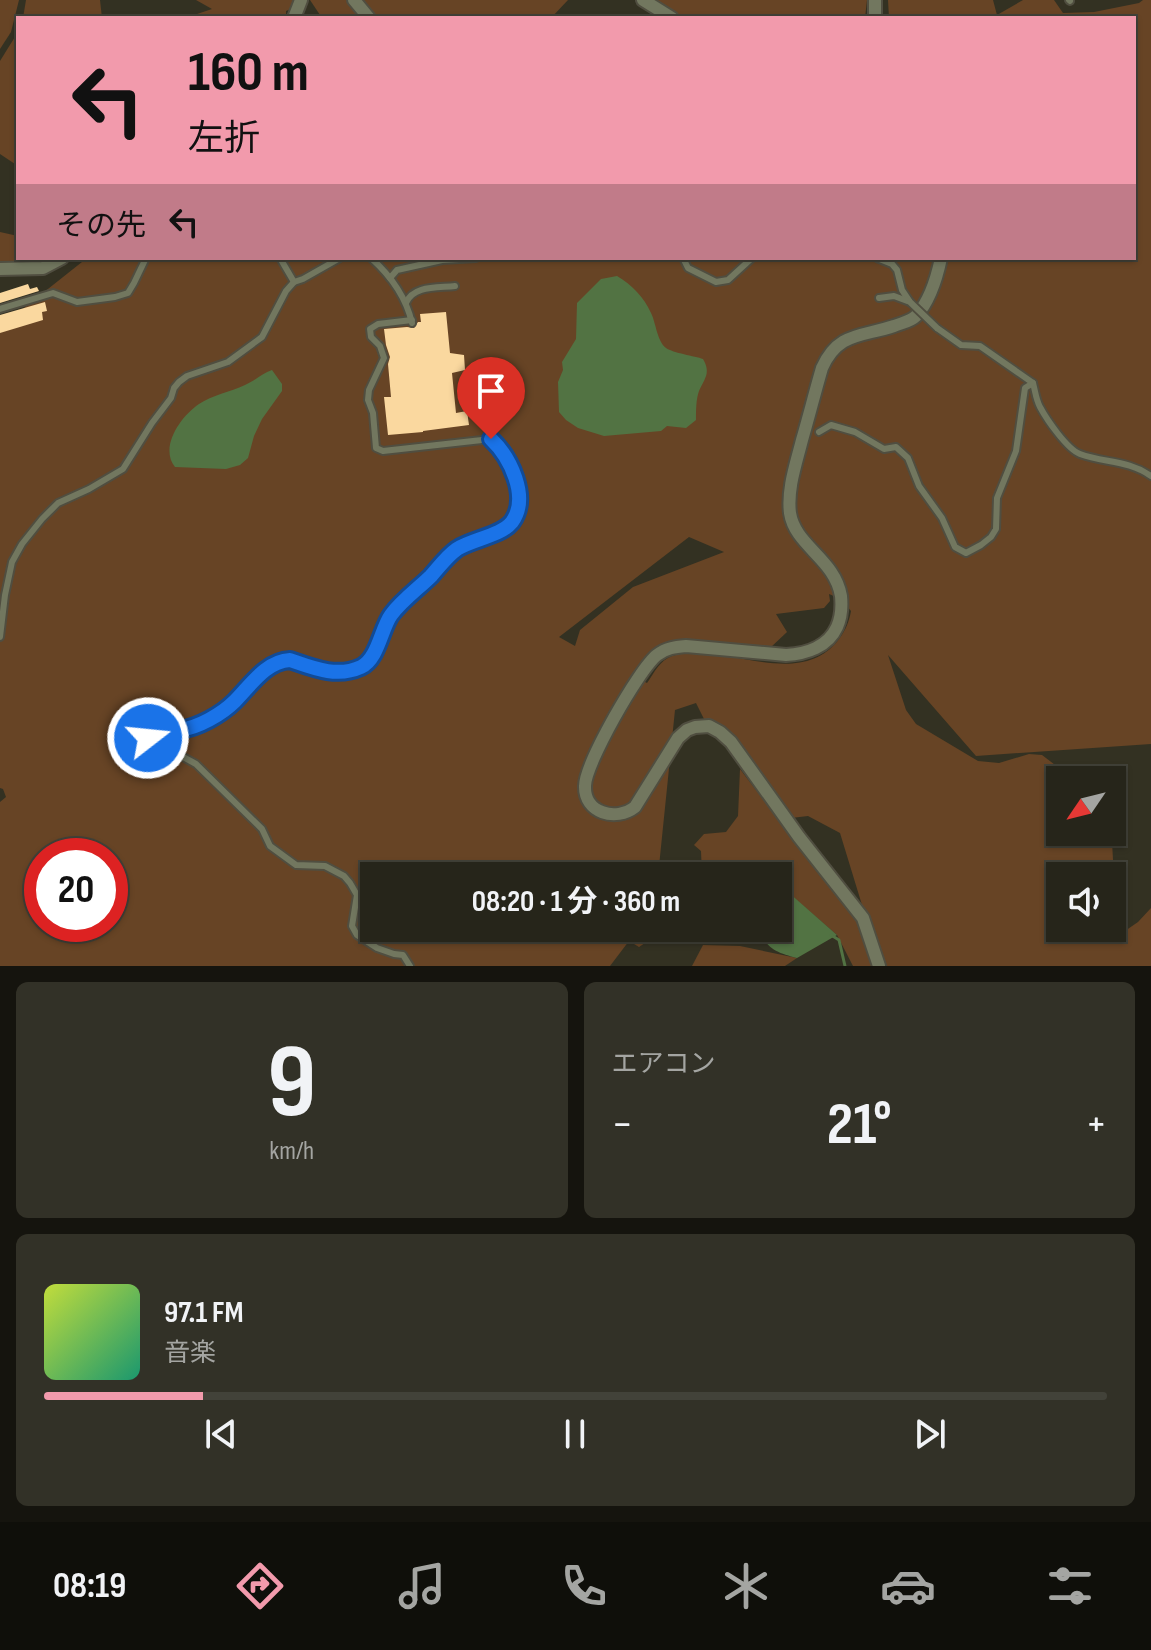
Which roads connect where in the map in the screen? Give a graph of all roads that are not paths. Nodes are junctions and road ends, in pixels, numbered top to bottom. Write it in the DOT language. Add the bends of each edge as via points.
graph roads {
  1 [pos="354,0"];
  2 [pos="643,0"];
  3 [pos="367,16"];
  4 [pos="669,16"];
  5 [pos="58,260"];
  6 [pos="145,260"];
  7 [pos="281,260"];
  8 [pos="336,260"];
  9 [pos="373,260"];
  10 [pos="442,260"];
  11 [pos="684,260"];
  12 [pos="750,260"];
  13 [pos="882,260"];
  14 [pos="940,260"];
  15 [pos="0,269"];
  16 [pos="390,278"];
  17 [pos="294,282"];
  18 [pos="455,286"];
  19 [pos="879,298"];
  20 [pos="910,302"];
  21 [pos="406,303"];
  22 [pos="0,309"];
  23 [pos="1033,383"];
  24 [pos="819,432"];
  25 [pos="1151,476"];
  26 [pos="0,637"];
  27 [pos="410,966"];
  28 [pos="879,966"];
  1 -- 3 [label="street"];
  2 -- 4 [label="street"];
  5 -- 15 [label="street" via="43,268"];
  6 -- 22 [label="lane" via="128,293 77,302 53,293"];
  7 -- 17 [label="lane"];
  8 -- 17 [label="lane"];
  9 -- 16 [label="lane"];
  10 -- 16 [label="lane" via="397,270"];
  11 -- 12 [label="lane" via="688,268 716,282 728,280"];
  13 -- 20 [label="lane" via="897,270"];
  14 -- 28 [label="street" via="916,316 845,340 822,368 789,495 798,533 835,576 842,603 835,632 820,646 799,654 686,646 663,650 636,682 584,784 595,809 613,815 629,812 687,730 709,726 720,732 863,918"];
  16 -- 21 [label="lane"];
  17 -- 26 [label="lane" via="262,337 228,362 179,382 123,469 58,503 42,519 12,562"];
  18 -- 21 [label="lane" via="416,290"];
  19 -- 20 [label="lane"];
  20 -- 23 [label="lane, bridge" via="961,345 980,346"];
  21 -- 27 [label="lane" via="412,321 370,329 384,358 368,400 376,448 491,439 500,447 520,492 512,521 454,551 390,616 366,665 328,673 283,660 235,702 198,725 179,730 148,727 148,738 196,764 262,829 270,846 296,865 325,866 344,876 357,895 352,926 357,935 403,955"];
  23 -- 24 [label="lane" via="1025,388 1016,451 997,498 996,529 966,553 955,547 908,458 896,447 884,449 831,425"];
  23 -- 25 [label="lane" via="1039,405 1077,453 1122,462"];
}
